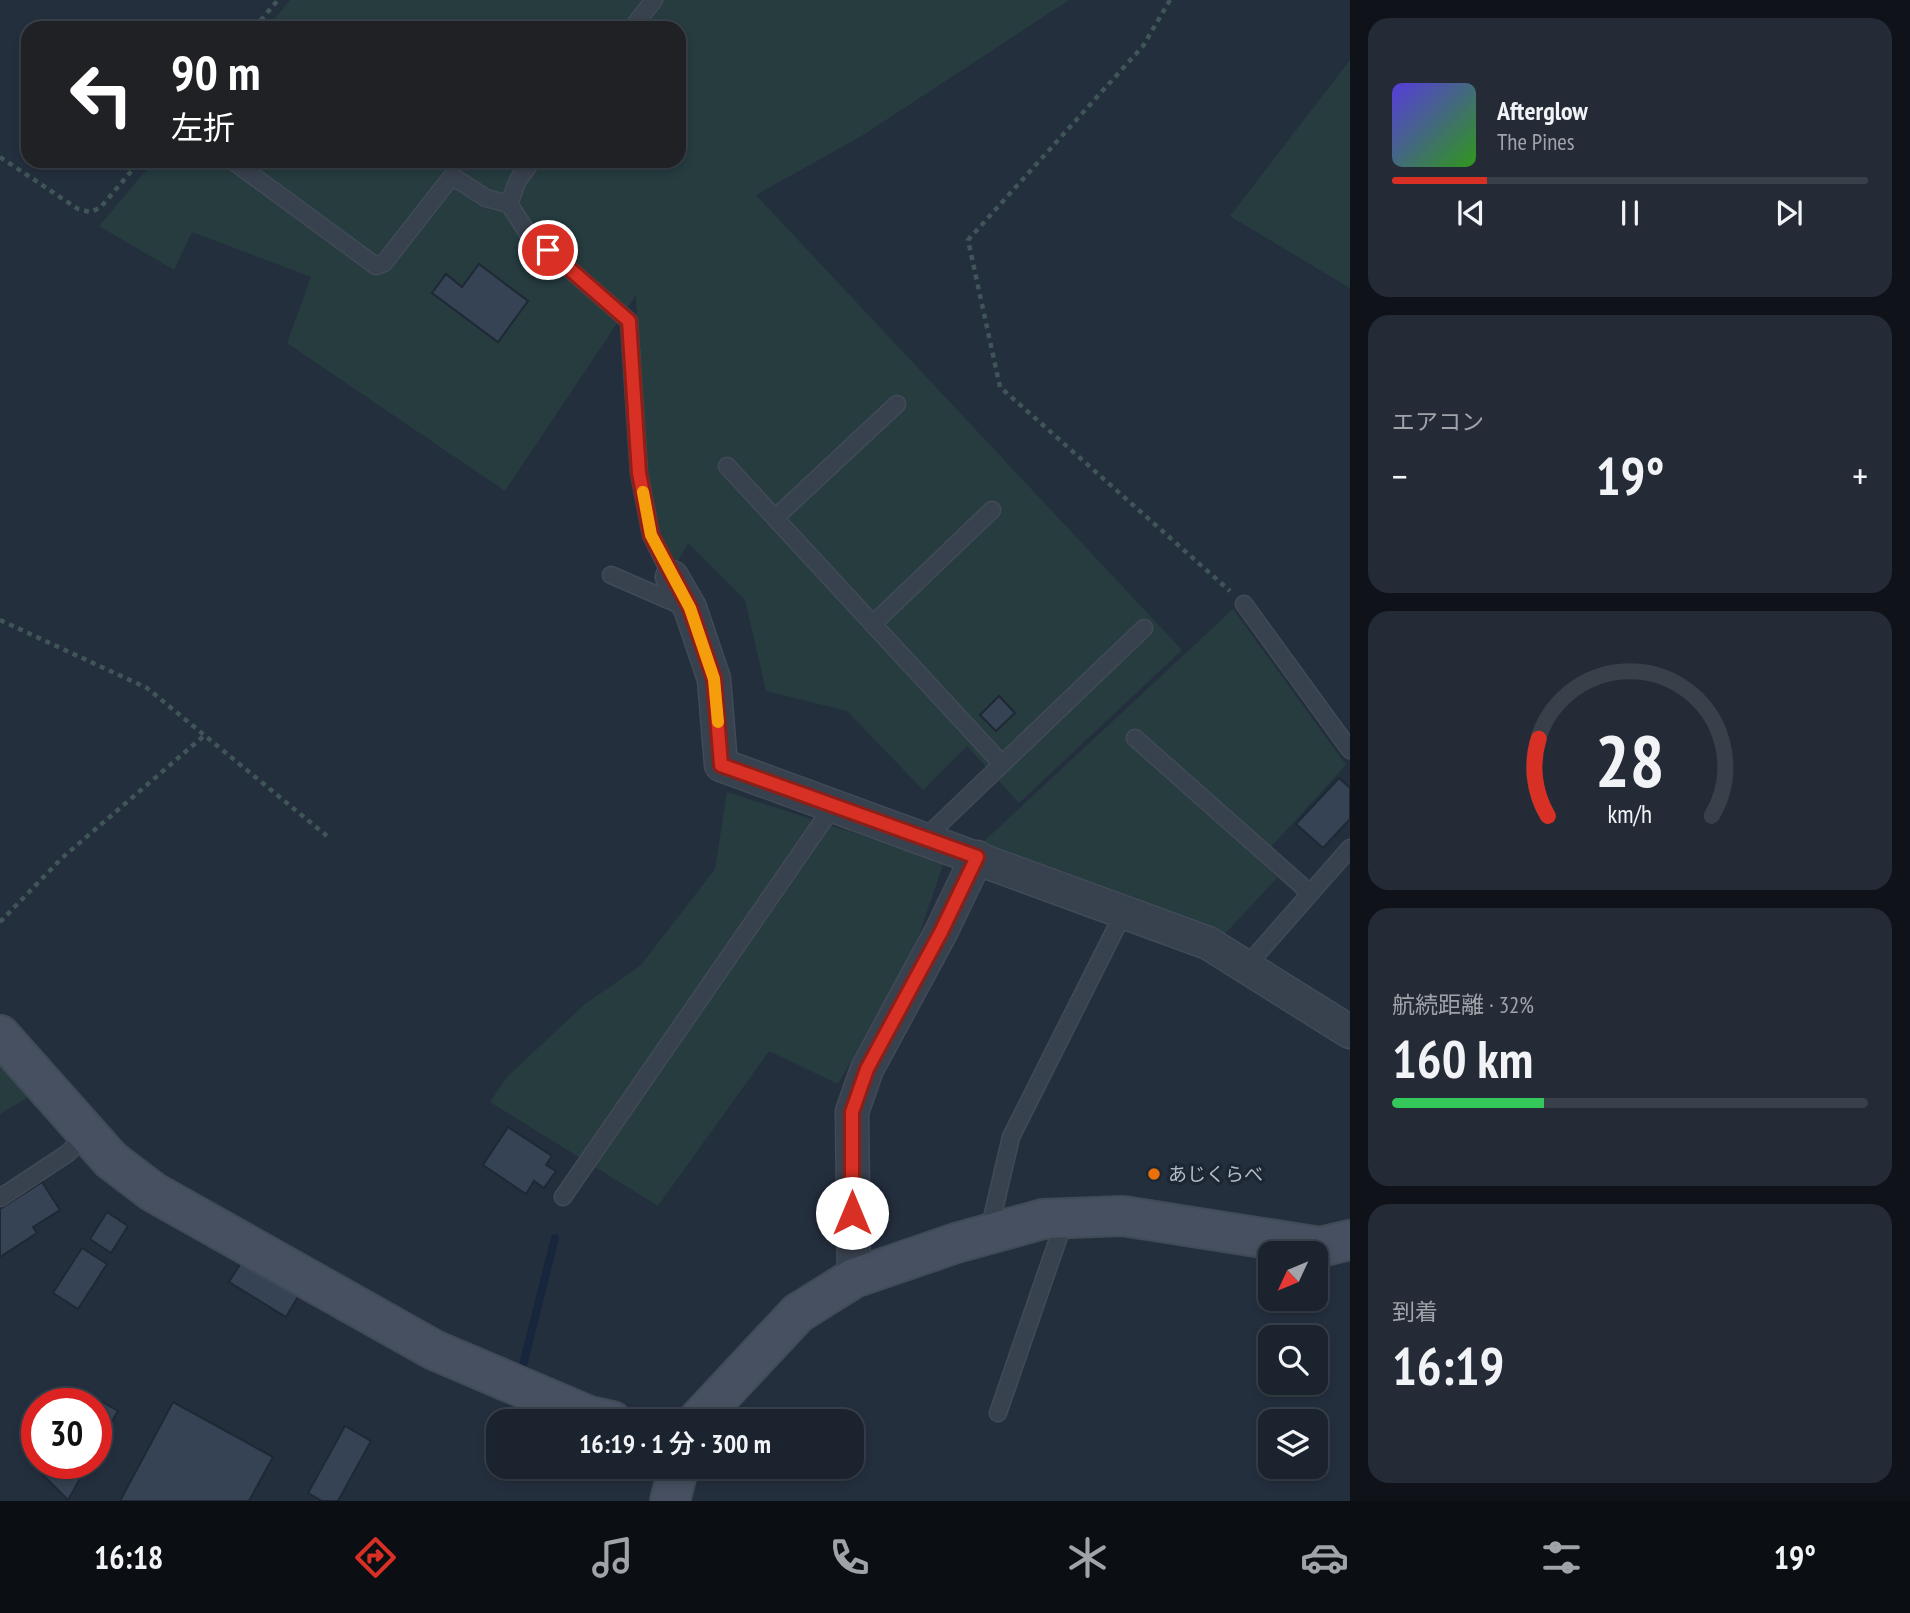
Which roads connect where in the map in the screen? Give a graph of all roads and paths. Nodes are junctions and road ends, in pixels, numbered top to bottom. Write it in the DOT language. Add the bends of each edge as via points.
graph roads {
  1 [pos="278,0"];
  2 [pos="654,0"];
  3 [pos="1170,0"];
  4 [pos="260,21"];
  5 [pos="638,21"];
  6 [pos="0,157"];
  7 [pos="134,168"];
  8 [pos="243,168"];
  9 [pos="527,168"];
  10 [pos="509,204"];
  11 [pos="897,404"];
  12 [pos="727,466"];
  13 [pos="992,510"];
  14 [pos="775,517"];
  15 [pos="611,575"];
  16 [pos="672,577"];
  17 [pos="1244,604"];
  18 [pos="690,608"];
  19 [pos="0,620"];
  20 [pos="873,624"];
  21 [pos="1143,628"];
  22 [pos="206,734"];
  23 [pos="1135,738"];
  24 [pos="1350,750"];
  25 [pos="1002,764"];
  26 [pos="834,805"];
  27 [pos="327,836"];
  28 [pos="925,838"];
  29 [pos="1350,848"];
  30 [pos="977,857"];
  31 [pos="1310,893"];
  32 [pos="1124,912"];
  33 [pos="0,922"];
  34 [pos="1245,968"];
  35 [pos="1350,1032"];
  36 [pos="0,1035"];
  37 [pos="86,1134"];
  38 [pos="563,1197"];
  39 [pos="0,1198"];
  40 [pos="1065,1219"];
  41 [pos="989,1234"];
  42 [pos="1350,1240"];
  43 [pos="854,1278"];
  44 [pos="573,1409"];
  45 [pos="708,1409"];
  46 [pos="998,1413"];
  47 [pos="675,1479"];
  48 [pos="670,1501"];
  1 -- 4 [label="path"];
  2 -- 5 [label="lane"];
  3 -- 17 [label="path" via="1143,46 968,240 1000,387"];
  6 -- 7 [label="path" via="78,209 90,212 100,208"];
  8 -- 10 [label="lane" via="376,266 384,263 452,176 486,198"];
  9 -- 10 [label="lane"];
  10 -- 16 [label="lane" via="527,232 629,321 639,473 651,535"];
  11 -- 14 [label="lane"];
  12 -- 14 [label="lane"];
  13 -- 20 [label="lane"];
  14 -- 20 [label="lane"];
  15 -- 18 [label="lane"];
  16 -- 18 [label="street"];
  17 -- 24 [label="lane"];
  18 -- 26 [label="street" via="714,679 721,765"];
  19 -- 22 [label="path" via="147,688"];
  20 -- 25 [label="lane"];
  21 -- 25 [label="lane"];
  22 -- 27 [label="path"];
  22 -- 33 [label="path" via="62,858"];
  23 -- 31 [label="lane"];
  25 -- 28 [label="lane"];
  26 -- 28 [label="street"];
  26 -- 38 [label="lane"];
  28 -- 30 [label="street"];
  29 -- 31 [label="lane"];
  30 -- 32 [label="street"];
  30 -- 43 [label="street" via="867,1069 852,1112"];
  31 -- 34 [label="lane"];
  32 -- 34 [label="street" via="1208,943"];
  32 -- 41 [label="lane" via="1011,1137"];
  34 -- 35 [label="street"];
  36 -- 37 [label="street"];
  37 -- 39 [label="lane" via="68,1153"];
  37 -- 44 [label="street" via="110,1160 153,1192 434,1350"];
  40 -- 41 [label="street" via="1043,1219"];
  40 -- 42 [label="street" via="1123,1216 1320,1247"];
  40 -- 46 [label="lane"];
  41 -- 43 [label="street"];
  43 -- 45 [label="street" via="798,1313"];
  47 -- 48 [label="street"];
}
